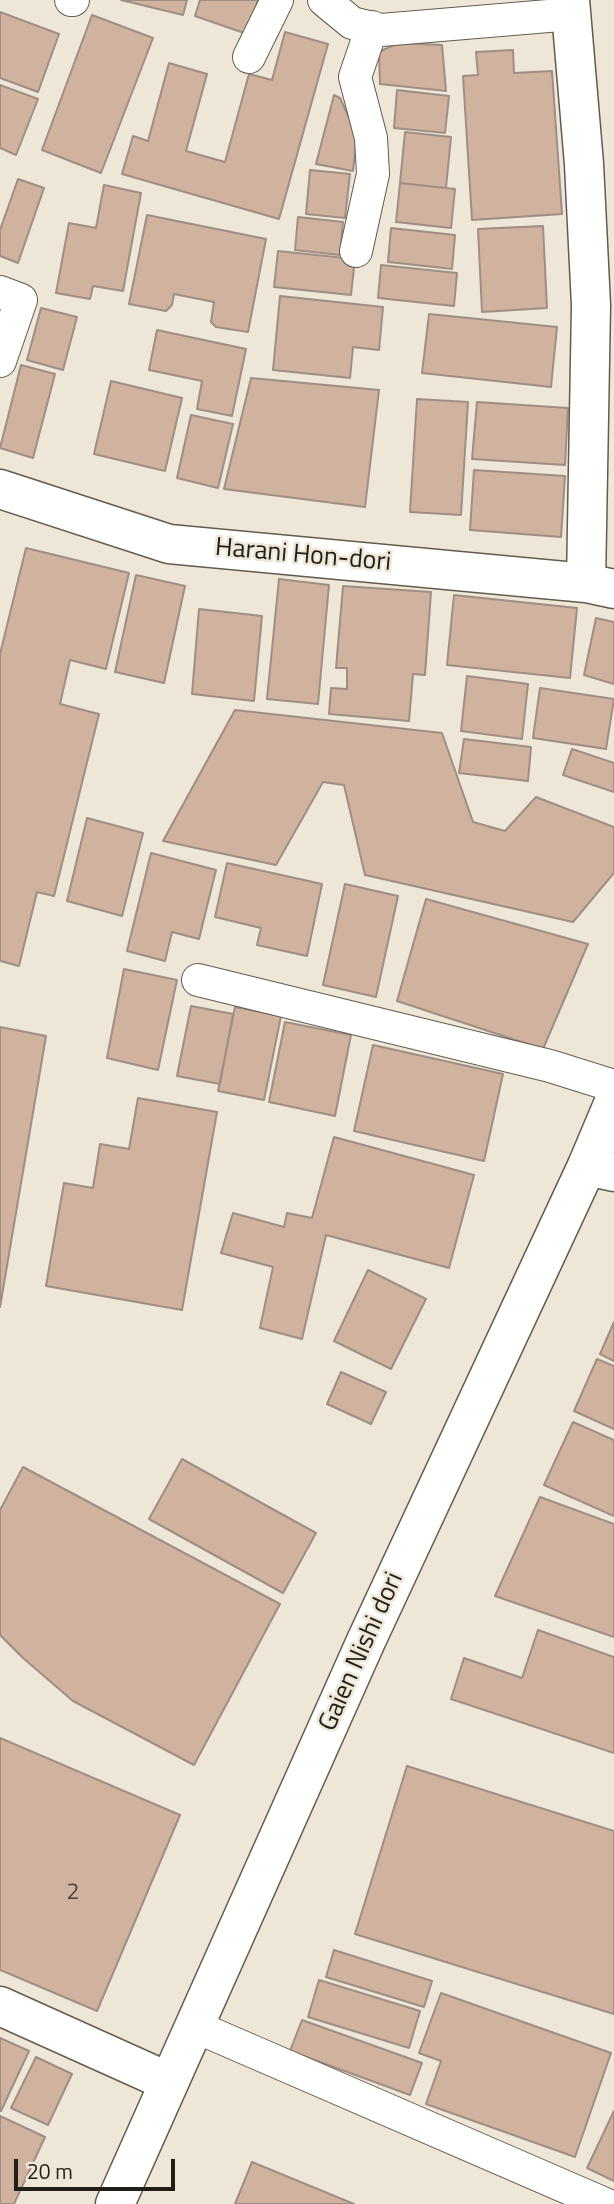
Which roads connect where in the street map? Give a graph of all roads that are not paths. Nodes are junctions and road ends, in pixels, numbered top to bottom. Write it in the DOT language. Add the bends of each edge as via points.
graph roads {
  1 [pos="277,0"];
  2 [pos="324,0"];
  3 [pos="571,7"];
  4 [pos="372,27"];
  5 [pos="249,57"];
  6 [pos="356,251"];
  7 [pos="0,292"];
  8 [pos="0,361"];
  9 [pos="0,489"];
  10 [pos="600,586"];
  11 [pos="198,980"];
  12 [pos="614,1086"];
  13 [pos="614,1102"];
  14 [pos="600,1169"];
  15 [pos="0,2006"];
  16 [pos="194,2026"];
  17 [pos="169,2082"];
  18 [pos="115,2204"];
  19 [pos="606,2204"];
  1 -- 5 [label="lane"];
  2 -- 4 [label="lane" via="352,23"];
  3 -- 4 [label="lane" via="381,30"];
  3 -- 10 [label="street" via="584,164"];
  4 -- 6 [label="lane" via="355,77 371,138 373,174"];
  7 -- 8 [label="lane" via="21,300"];
  9 -- 10 [label="street, Harani Hon-dori" via="169,544"];
  11 -- 12 [label="lane" via="550,1066"];
  13 -- 14 [label="street, Gaien Nishi dori"];
  14 -- 16 [label="street, Gaien Nishi dori" via="366,1642"];
  15 -- 17 [label="street"];
  16 -- 17 [label="street, Gaien Nishi dori"];
  16 -- 19 [label="lane"];
  17 -- 18 [label="street, Gaien Nishi dori"];
}
